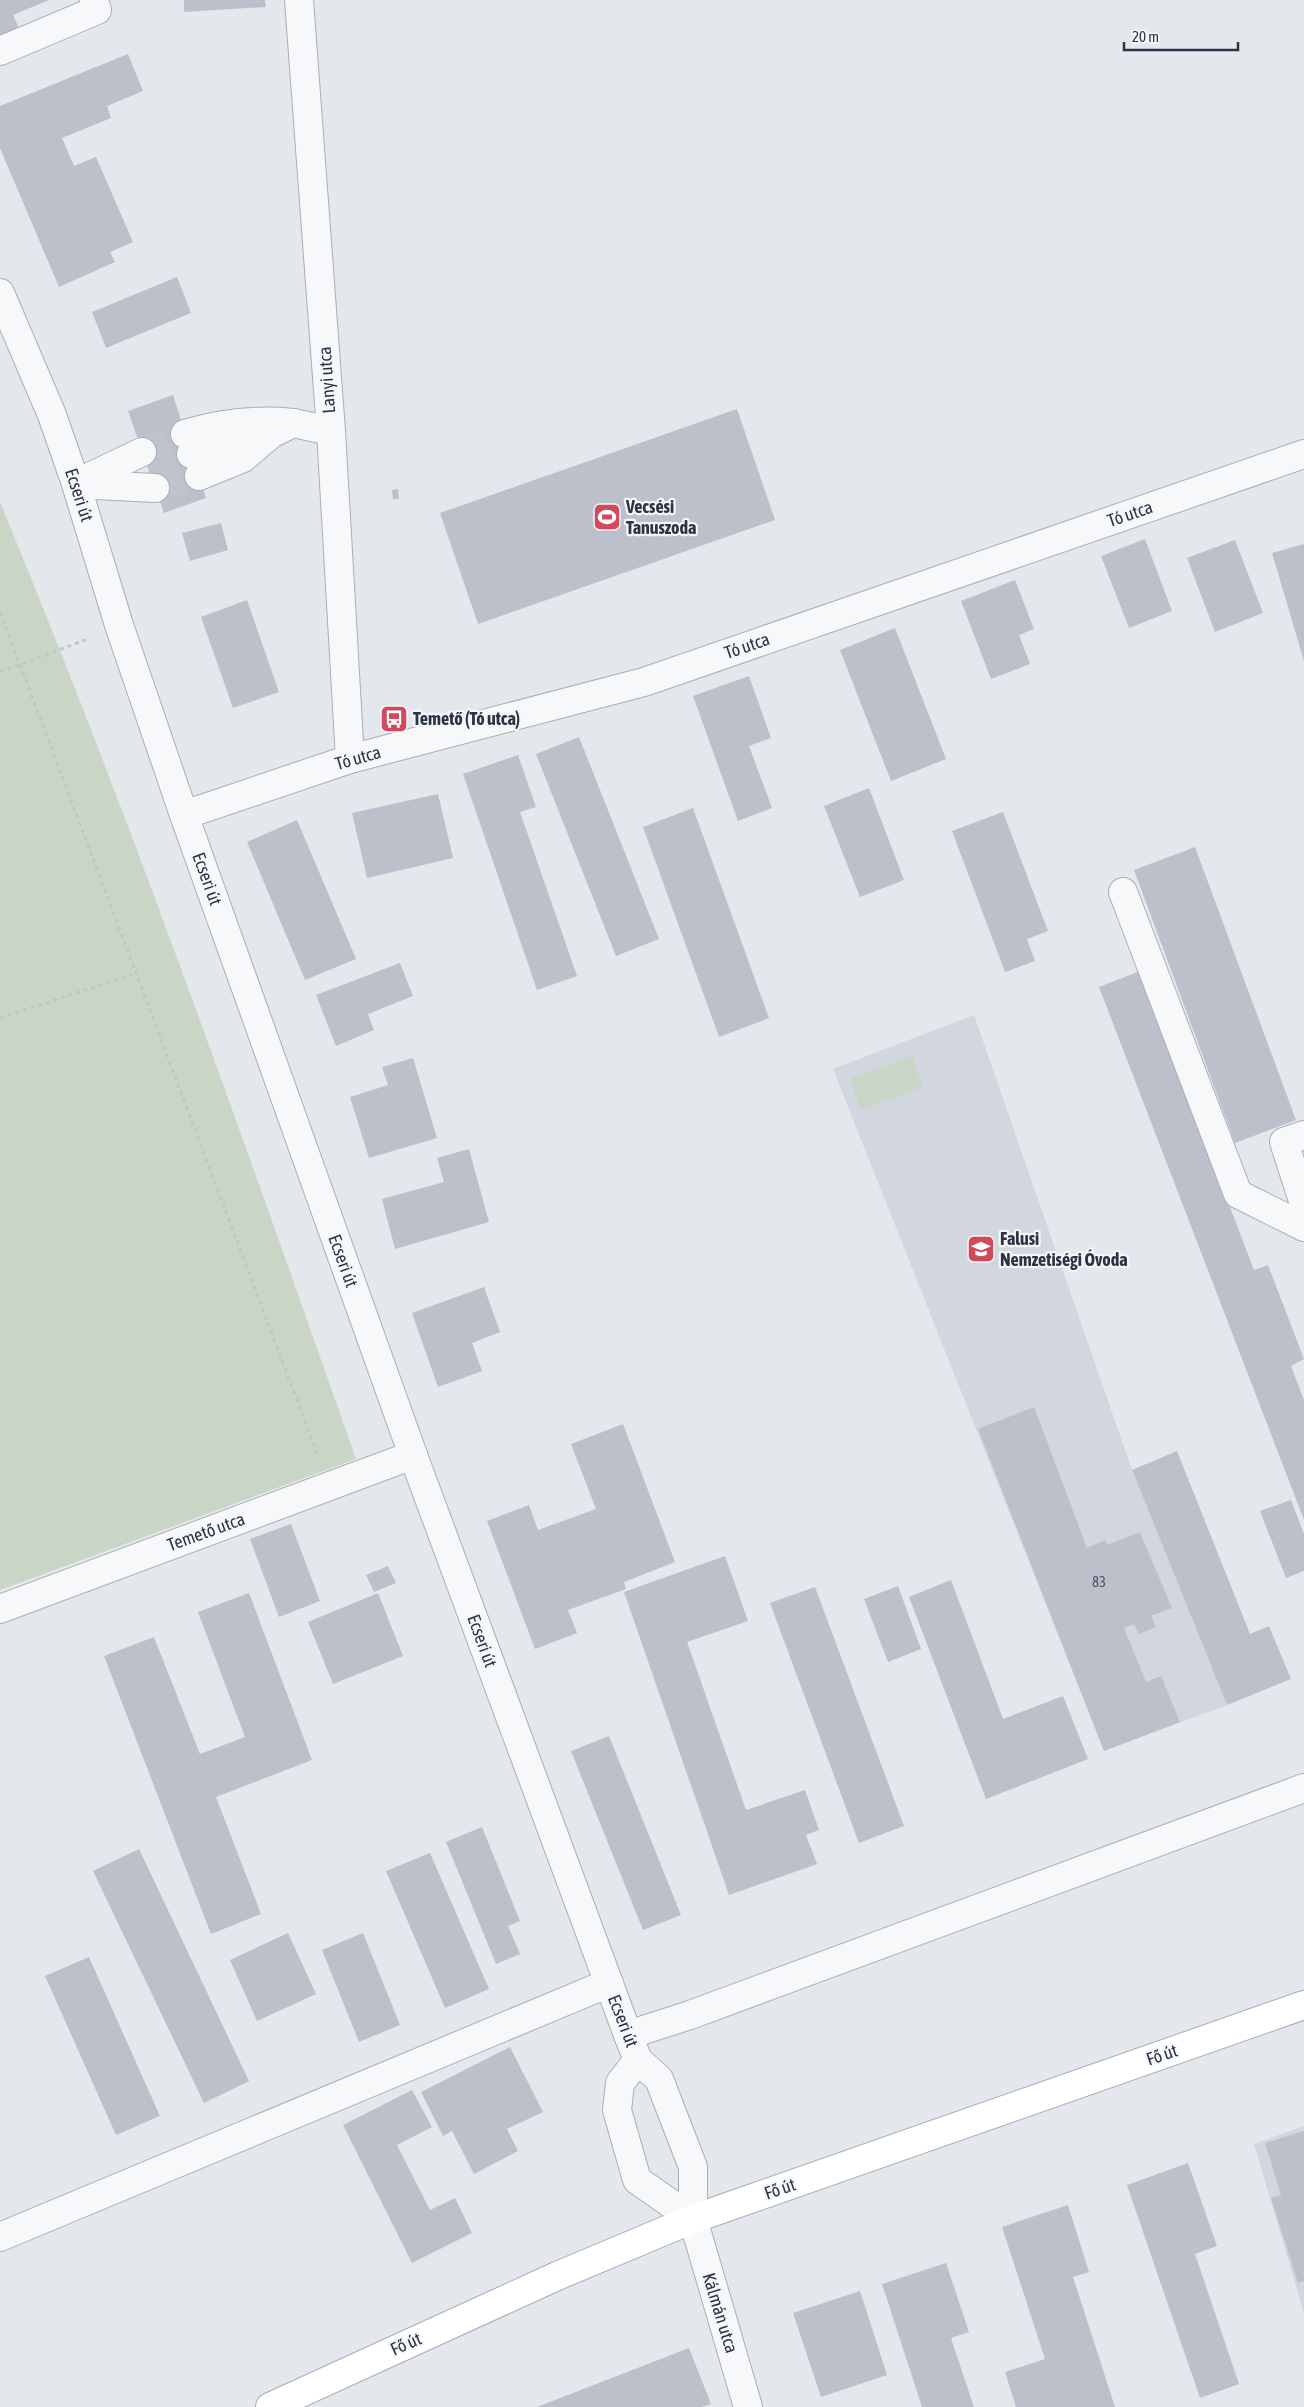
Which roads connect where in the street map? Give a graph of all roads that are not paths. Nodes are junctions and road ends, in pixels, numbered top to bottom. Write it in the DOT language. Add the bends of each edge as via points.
graph roads {
  1 [pos="94,0"];
  2 [pos="299,0"];
  3 [pos="0,51"];
  4 [pos="0,292"];
  5 [pos="282,429"];
  6 [pos="331,431"];
  7 [pos="1304,454"];
  8 [pos="76,484"];
  9 [pos="350,760"];
  10 [pos="184,815"];
  11 [pos="1123,892"];
  12 [pos="1304,1135"];
  13 [pos="1304,1204"];
  14 [pos="1304,1227"];
  15 [pos="413,1455"];
  16 [pos="0,1609"];
  17 [pos="1304,1788"];
  18 [pos="609,1983"];
  19 [pos="1304,2005"];
  20 [pos="633,2048"];
  21 [pos="693,2219"];
  22 [pos="0,2237"];
  23 [pos="270,2407"];
  24 [pos="748,2407"];
  1 -- 3 [label="street" via="97,10"];
  2 -- 6 [label="street, Lanyi utca"];
  4 -- 8 [label="street, Ecseri út" via="52,416"];
  5 -- 5 [label="street" via="243,458 192,455 235,422 269,420"];
  5 -- 6 [label="street"];
  6 -- 9 [label="street, Lanyi utca"];
  7 -- 9 [label="street, Tó utca" via="644,682"];
  8 -- 8 [label="street" via="149,470"];
  8 -- 10 [label="street, Ecseri út" via="119,625"];
  9 -- 10 [label="street, Tó utca"];
  10 -- 15 [label="street, Ecseri út"];
  11 -- 14 [label="street" via="1238,1194"];
  12 -- 13 [label="street" via="1284,1142"];
  15 -- 16 [label="street, Temető utca"];
  15 -- 18 [label="street, Ecseri út"];
  17 -- 20 [label="street" via="690,2016"];
  18 -- 20 [label="street, Ecseri út"];
  18 -- 22 [label="street"];
  19 -- 21 [label="main road, Fő út"];
  20 -- 21 [label="street, Ecseri út" via="659,2079 693,2167"];
  20 -- 21 [label="street" via="620,2083 617,2110 637,2180"];
  21 -- 23 [label="main road, Fő út" via="557,2276"];
  21 -- 24 [label="street, Kálmán utca"];
}
